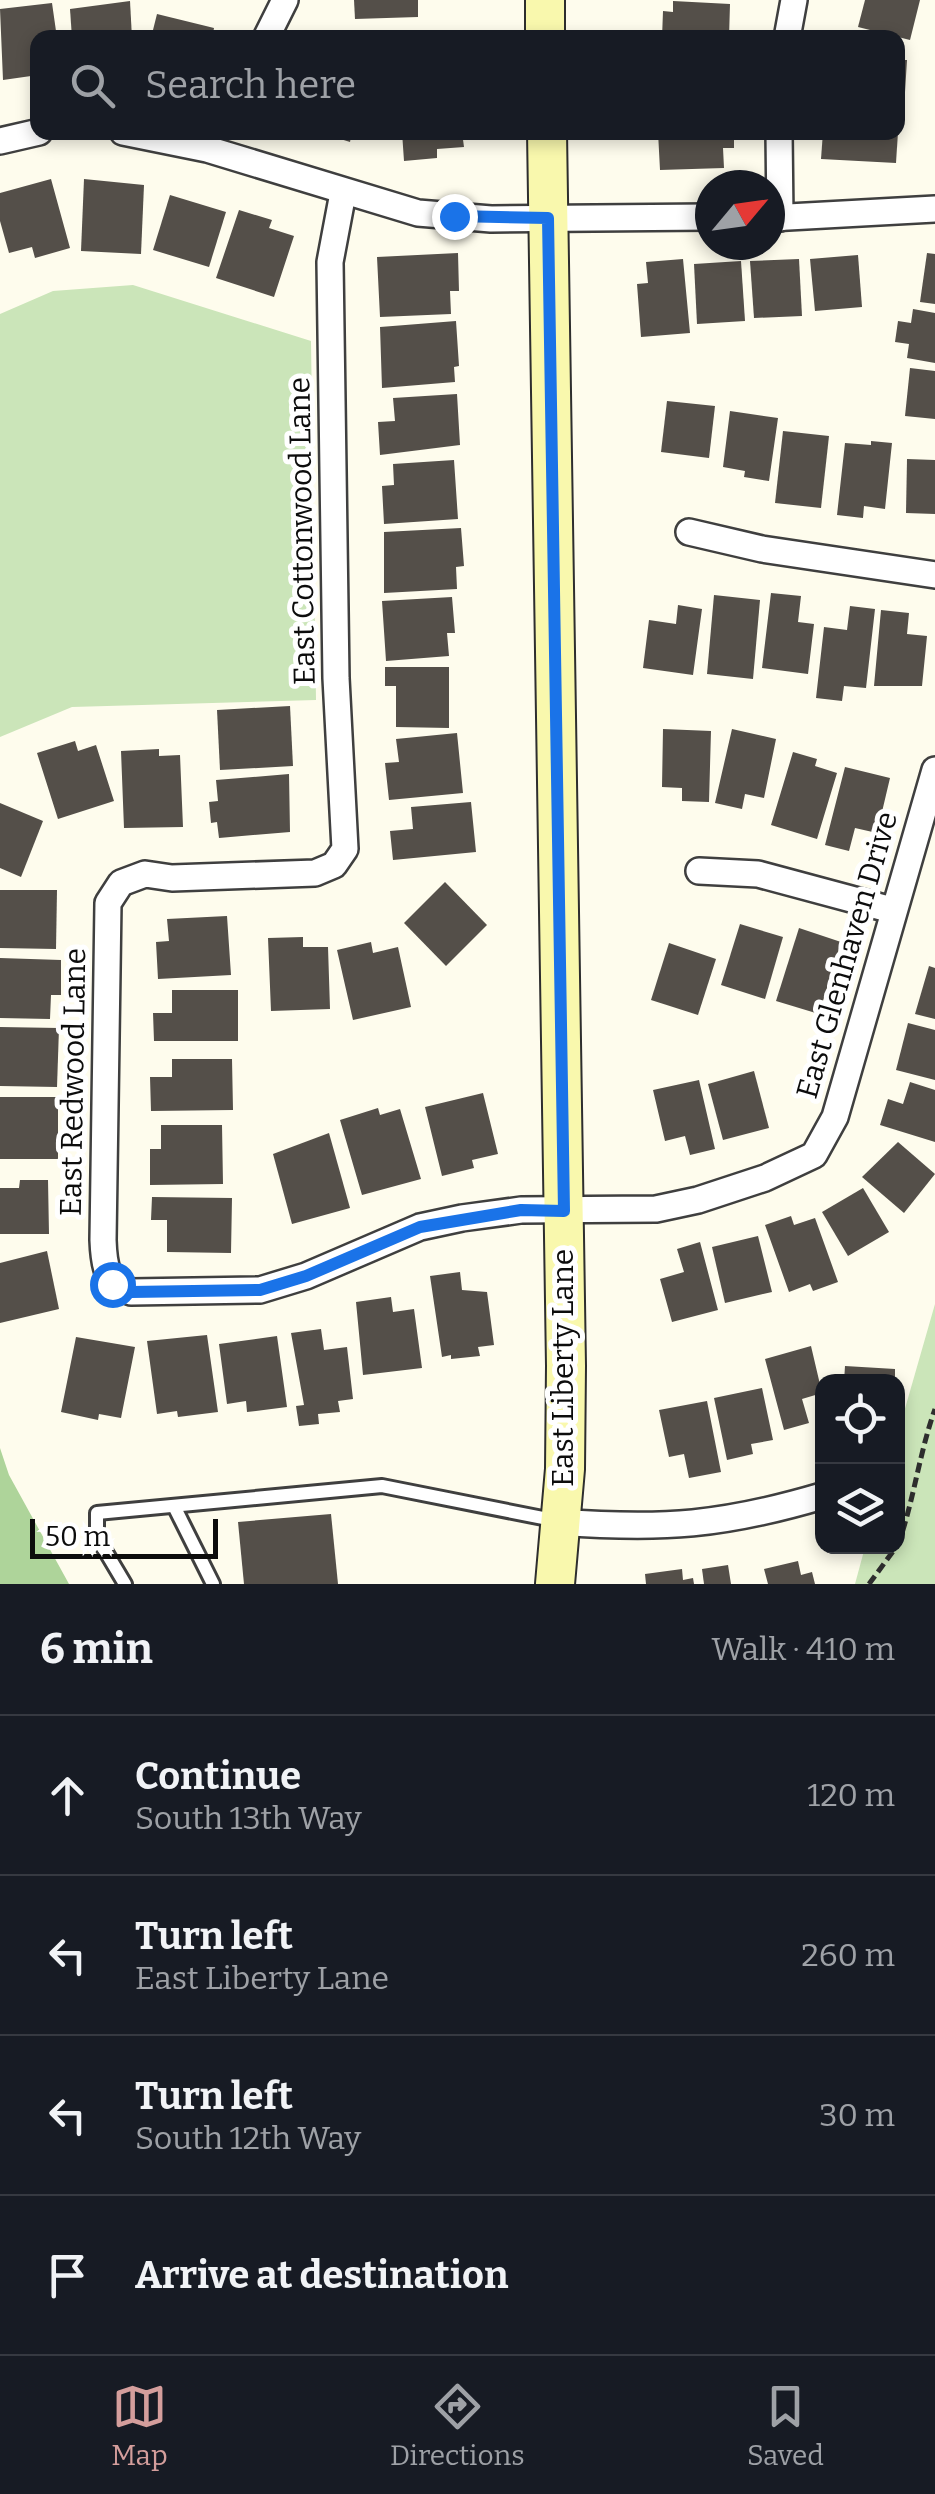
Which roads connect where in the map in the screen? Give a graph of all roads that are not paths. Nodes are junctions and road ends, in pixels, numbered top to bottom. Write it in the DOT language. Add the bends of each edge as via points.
graph roads {
  1 [pos="284,0"];
  2 [pos="545,0"];
  3 [pos="794,0"];
  4 [pos="270,30"];
  5 [pos="546,30"];
  6 [pos="788,30"];
  7 [pos="30,134"];
  8 [pos="548,140"];
  9 [pos="779,140"];
  10 [pos="0,141"];
  11 [pos="212,141"];
  12 [pos="777,170"];
  13 [pos="343,193"];
  14 [pos="935,208"];
  15 [pos="695,217"];
  16 [pos="785,217"];
  17 [pos="548,218"];
  18 [pos="689,532"];
  19 [pos="935,575"];
  20 [pos="935,770"];
  21 [pos="699,870"];
  22 [pos="121,883"];
  23 [pos="892,910"];
  24 [pos="564,1211"];
  25 [pos="815,1498"];
  26 [pos="174,1506"];
  27 [pos="560,1522"];
  28 [pos="125,1584"];
  29 [pos="212,1584"];
  30 [pos="555,1584"];
  1 -- 4 [label="street"];
  2 -- 5 [label="street"];
  3 -- 6 [label="street"];
  7 -- 10 [label="street"];
  8 -- 17 [label="street, East Liberty Lane"];
  9 -- 12 [label="street"];
  11 -- 13 [label="street"];
  13 -- 17 [label="street" via="418,212"];
  13 -- 22 [label="street, East Cottonwood Lane" via="330,262 345,849 334,865 314,873 145,874"];
  14 -- 16 [label="street"];
  15 -- 17 [label="street"];
  17 -- 24 [label="street, East Liberty Lane"];
  18 -- 19 [label="street"];
  20 -- 23 [label="street, East Glenhaven Drive"];
  21 -- 23 [label="street" via="758,874"];
  22 -- 24 [label="street, East Redwood Lane" via="108,902 103,1240 112,1284 131,1292 260,1290 420,1227 521,1210"];
  23 -- 24 [label="street, East Glenhaven Drive" via="835,1117 814,1155 698,1200 656,1209"];
  24 -- 27 [label="street, East Liberty Lane"];
  25 -- 27 [label="street" via="712,1524"];
  26 -- 27 [label="lane" via="382,1486"];
  26 -- 28 [label="lane" via="97,1514 97,1537"];
  26 -- 29 [label="lane"];
  27 -- 30 [label="street, East Liberty Lane"];
}
